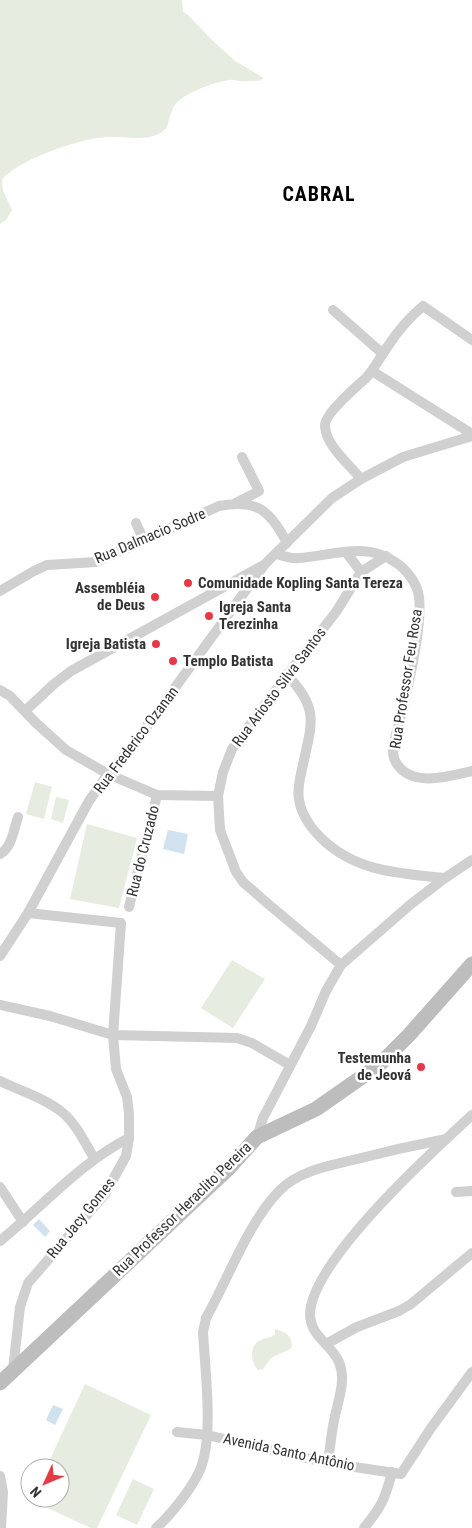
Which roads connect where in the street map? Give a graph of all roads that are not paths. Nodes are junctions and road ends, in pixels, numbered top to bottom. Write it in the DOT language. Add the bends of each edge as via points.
graph roads {
  1 [pos="333,310"];
  2 [pos="472,340"];
  3 [pos="383,354"];
  4 [pos="372,371"];
  5 [pos="472,435"];
  6 [pos="242,457"];
  7 [pos="361,479"];
  8 [pos="236,503"];
  9 [pos="136,523"];
  10 [pos="144,541"];
  11 [pos="287,544"];
  12 [pos="346,552"];
  13 [pos="276,554"];
  14 [pos="386,556"];
  15 [pos="265,564"];
  16 [pos="361,572"];
  17 [pos="0,591"];
  18 [pos="287,674"];
  19 [pos="0,690"];
  20 [pos="25,711"];
  21 [pos="472,771"];
  22 [pos="108,774"];
  23 [pos="157,795"];
  24 [pos="218,796"];
  25 [pos="18,816"];
  26 [pos="0,854"];
  27 [pos="472,860"];
  28 [pos="445,878"];
  29 [pos="129,908"];
  30 [pos="28,913"];
  31 [pos="0,956"];
  32 [pos="472,964"];
  33 [pos="341,965"];
  34 [pos="0,1005"];
  35 [pos="114,1035"];
  36 [pos="290,1065"];
  37 [pos="0,1081"];
  38 [pos="472,1115"];
  39 [pos="257,1137"];
  40 [pos="129,1138"];
  41 [pos="446,1139"];
  42 [pos="94,1158"];
  43 [pos="0,1188"];
  44 [pos="472,1191"];
  45 [pos="456,1192"];
  46 [pos="23,1222"];
  47 [pos="0,1241"];
  48 [pos="472,1253"];
  49 [pos="326,1344"];
  50 [pos="14,1369"];
  51 [pos="472,1372"];
  52 [pos="0,1383"];
  53 [pos="177,1432"];
  54 [pos="207,1435"];
  55 [pos="328,1463"];
  56 [pos="396,1473"];
  57 [pos="0,1476"];
  58 [pos="1,1528"];
  59 [pos="156,1528"];
  60 [pos="364,1528"];
  1 -- 3 [label="street"];
  2 -- 3 [label="street" via="423,306"];
  3 -- 4 [label="street"];
  4 -- 5 [label="street"];
  4 -- 7 [label="street" via="330,414 325,424 331,444"];
  5 -- 7 [label="street, Rua Frederico Ozanan" via="403,457"];
  6 -- 8 [label="street" via="259,491"];
  7 -- 11 [label="street, Rua Frederico Ozanan" via="332,498"];
  8 -- 10 [label="street, Rua Dalmacio Sodre" via="219,506"];
  8 -- 11 [label="street, Rua Dalmacio Sodre" via="255,506 269,514"];
  9 -- 10 [label="street"];
  10 -- 17 [label="street, Rua Dalmacio Sodre" via="96,562 47,565"];
  11 -- 13 [label="street, Rua Frederico Ozanan"];
  12 -- 13 [label="street" via="299,558"];
  12 -- 14 [label="street" via="372,552"];
  12 -- 16 [label="street"];
  13 -- 15 [label="street, Rua Frederico Ozanan"];
  14 -- 16 [label="street"];
  14 -- 21 [label="street, Rua Professor Feu Rosa" via="414,582 420,610 411,670 394,740 396,764 404,771 425,779"];
  15 -- 20 [label="street" via="71,672"];
  15 -- 22 [label="street, Rua Frederico Ozanan" via="134,744"];
  16 -- 18 [label="street, Rua Ariosto Silva Santos" via="336,612"];
  18 -- 24 [label="street, Rua Ariosto Silva Santos" via="232,749"];
  18 -- 28 [label="street" via="308,703 311,719 298,798 305,820 333,850 362,865"];
  19 -- 20 [label="street"];
  20 -- 22 [label="street" via="66,750"];
  22 -- 23 [label="street"];
  22 -- 30 [label="street, Rua Frederico Ozanan"];
  23 -- 24 [label="street"];
  23 -- 29 [label="street, Rua do Cruzado"];
  24 -- 33 [label="street, Rua Ariosto Silva Santos" via="220,830 243,882"];
  25 -- 26 [label="street" via="9,844"];
  27 -- 28 [label="street, Rua Professor Heraclito Pereira"];
  28 -- 33 [label="street, Rua Professor Heraclito Pereira"];
  30 -- 31 [label="street, Rua Frederico Ozanan"];
  30 -- 35 [label="street, Rua Jacy Gomes" via="121,923"];
  32 -- 39 [label="main road" via="379,1065 316,1109"];
  33 -- 36 [label="street, Rua Professor Heraclito Pereira"];
  34 -- 35 [label="street"];
  35 -- 36 [label="street" via="237,1038"];
  35 -- 40 [label="street, Rua Jacy Gomes" via="116,1068 127,1097"];
  36 -- 39 [label="street, Rua Professor Heraclito Pereira"];
  37 -- 42 [label="street" via="63,1113"];
  38 -- 41 [label="street"];
  39 -- 50 [label="main road, Rua Professor Heraclito Pereira" via="229,1168"];
  40 -- 42 [label="street"];
  40 -- 50 [label="street, Rua Jacy Gomes" via="126,1156 105,1194 28,1283 20,1307"];
  41 -- 49 [label="street" via="358,1230 321,1282 312,1302 311,1324"];
  41 -- 54 [label="street" via="309,1172 295,1178 272,1200 255,1225 206,1318 203,1332"];
  42 -- 46 [label="street"];
  43 -- 46 [label="street"];
  44 -- 45 [label="street"];
  46 -- 47 [label="street"];
  48 -- 49 [label="street" via="411,1304"];
  49 -- 55 [label="street" via="339,1361 342,1372"];
  50 -- 52 [label="main road, Rua Professor Heraclito Pereira"];
  51 -- 56 [label="street"];
  53 -- 54 [label="street, Avenida Santo Antônio"];
  54 -- 55 [label="street, Avenida Santo Antônio"];
  54 -- 59 [label="street" via="197,1476 173,1511"];
  55 -- 56 [label="street, Avenida Santo Antônio"];
  56 -- 60 [label="street" via="381,1507"];
  57 -- 58 [label="street" via="3,1499"];
}
